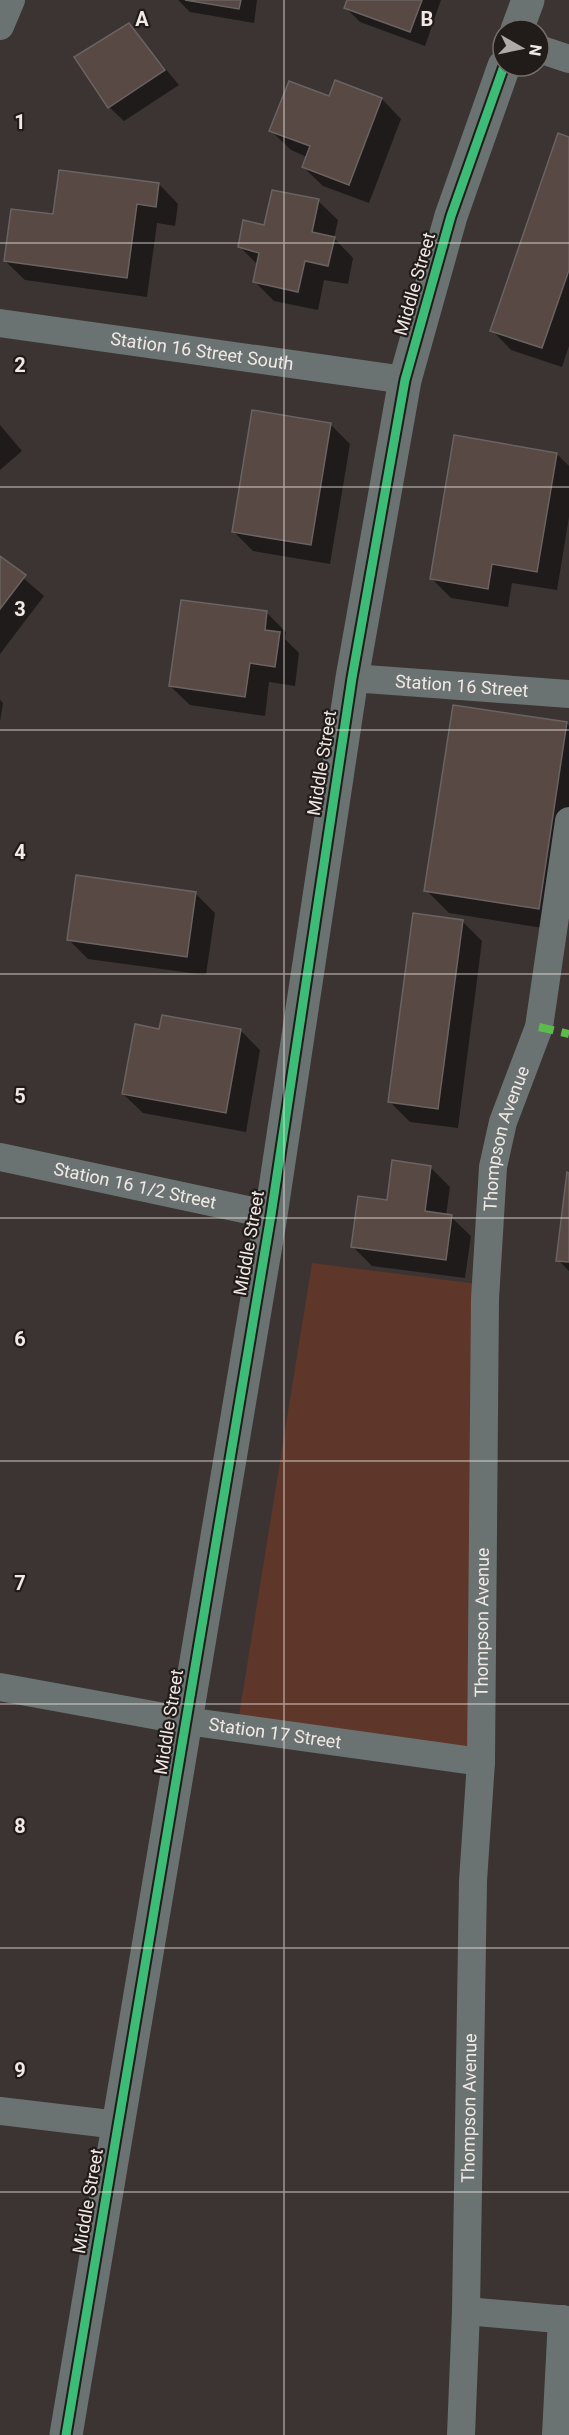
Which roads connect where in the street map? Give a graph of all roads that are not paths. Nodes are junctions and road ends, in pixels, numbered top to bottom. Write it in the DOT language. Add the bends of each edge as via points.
graph roads {
  1 [pos="11,0"];
  2 [pos="528,0"];
  3 [pos="521,18"];
  4 [pos="0,26"];
  5 [pos="551,53"];
  6 [pos="569,59"];
  7 [pos="500,78"];
  8 [pos="0,323"];
  9 [pos="405,380"];
  10 [pos="352,678"];
  11 [pos="569,694"];
  12 [pos="569,821"];
  13 [pos="0,1157"];
  14 [pos="271,1215"];
  15 [pos="0,1688"];
  16 [pos="186,1721"];
  17 [pos="481,1762"];
  18 [pos="0,2110"];
  19 [pos="118,2126"];
  20 [pos="466,2311"];
  21 [pos="566,2319"];
  22 [pos="66,2435"];
  23 [pos="461,2435"];
  24 [pos="556,2435"];
  1 -- 4 [label="street"];
  2 -- 3 [label="street"];
  5 -- 6 [label="street"];
  7 -- 9 [label="street, Middle Street" via="451,216"];
  8 -- 9 [label="street, Station 16 Street South"];
  9 -- 10 [label="street, Middle Street"];
  10 -- 11 [label="street, Station 16 Street"];
  10 -- 14 [label="street, Middle Street"];
  12 -- 17 [label="street, Thompson Avenue" via="539,1027 503,1122 493,1167 485,1299"];
  13 -- 14 [label="street, Station 16 1/2 Street"];
  14 -- 16 [label="street, Middle Street"];
  15 -- 16 [label="street, Station 17 Street"];
  16 -- 17 [label="street, Station 17 Street"];
  16 -- 19 [label="street, Middle Street"];
  17 -- 20 [label="street, Thompson Avenue" via="473,1881"];
  18 -- 19 [label="street"];
  19 -- 22 [label="street, Middle Street"];
  20 -- 21 [label="street"];
  20 -- 23 [label="street, Thompson Avenue"];
  21 -- 24 [label="street"];
}
